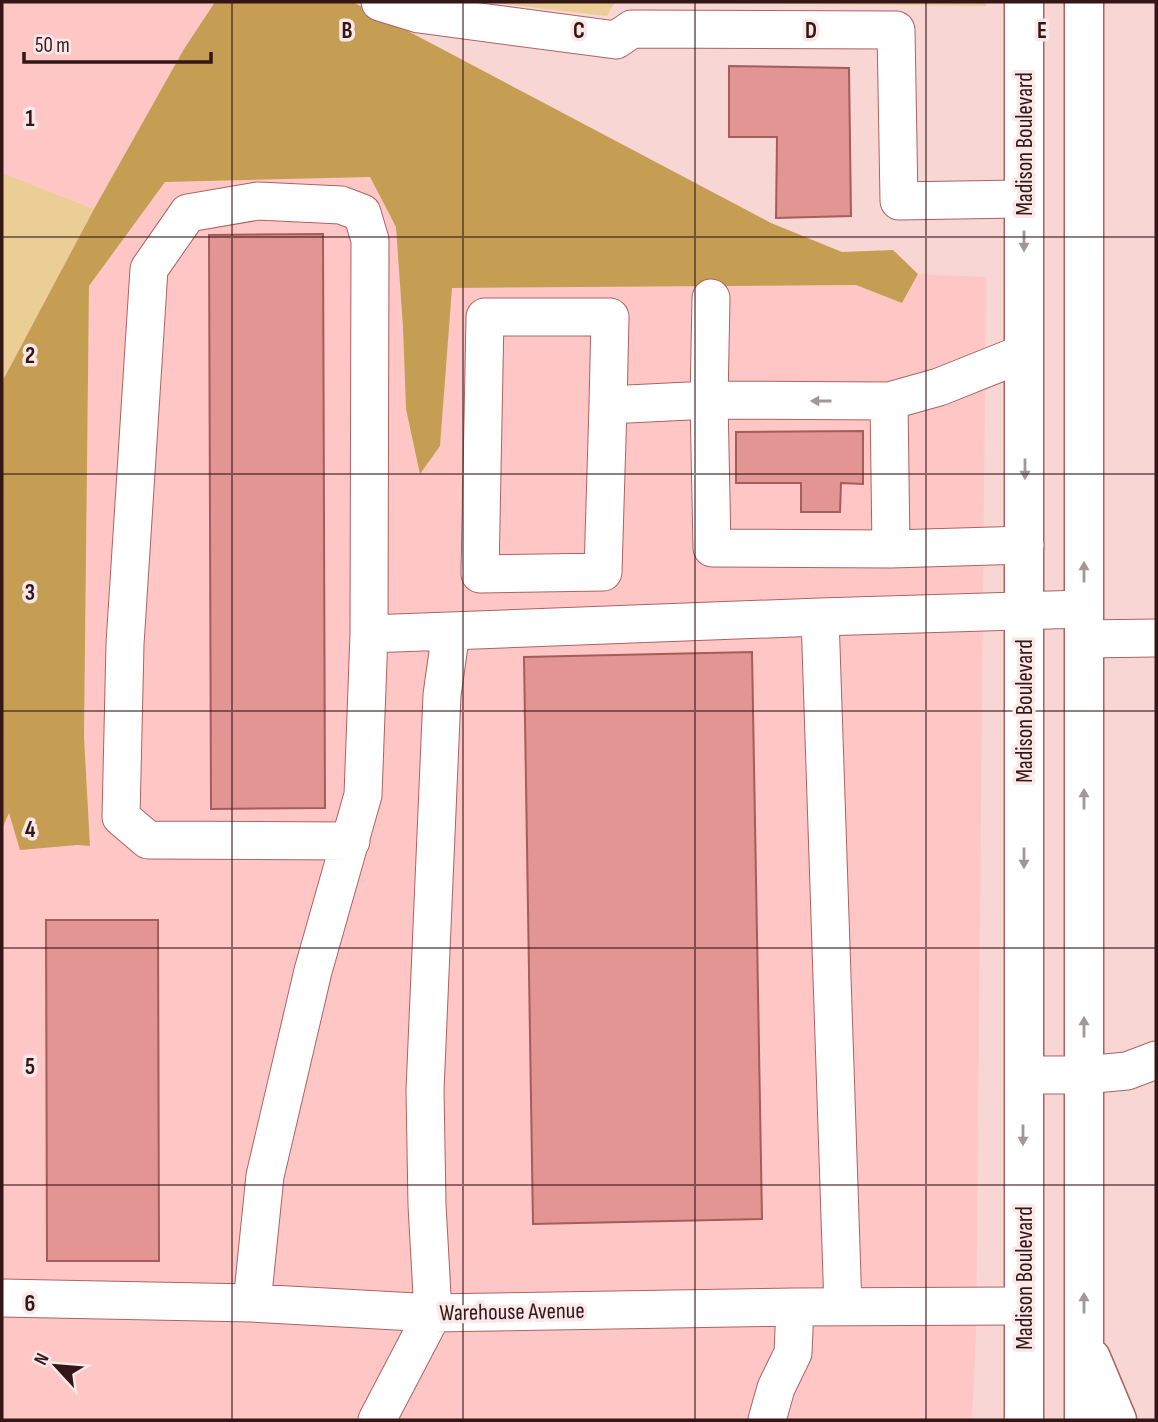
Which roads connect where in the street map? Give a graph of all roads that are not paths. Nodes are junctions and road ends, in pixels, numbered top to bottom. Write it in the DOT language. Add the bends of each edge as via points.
graph roads {
  1 [pos="380,2"];
  2 [pos="1024,2"];
  3 [pos="1084,2"];
  4 [pos="1024,199"];
  5 [pos="711,298"];
  6 [pos="1024,353"];
  7 [pos="709,400"];
  8 [pos="889,401"];
  9 [pos="608,405"];
  10 [pos="1025,545"];
  11 [pos="891,549"];
  12 [pos="1024,610"];
  13 [pos="820,617"];
  14 [pos="1084,624"];
  15 [pos="451,631"];
  16 [pos="369,634"];
  17 [pos="1156,638"];
  18 [pos="351,841"];
  19 [pos="1156,1060"];
  20 [pos="1024,1075"];
  21 [pos="1084,1075"];
  22 [pos="2,1298"];
  23 [pos="252,1303"];
  24 [pos="1023,1306"];
  25 [pos="795,1307"];
  26 [pos="843,1307"];
  27 [pos="433,1313"];
  28 [pos="1084,1342"];
  29 [pos="377,1420"];
  30 [pos="767,1420"];
  31 [pos="1006,1420"];
  32 [pos="1024,1420"];
  33 [pos="1084,1420"];
  34 [pos="1117,1420"];
  1 -- 4 [label="street" via="419,14 616,40 632,29 896,30 899,201"];
  2 -- 4 [label="main road, Madison Boulevard"];
  14 -- 3 [label="main road, one-way"];
  4 -- 6 [label="main road, Madison Boulevard, one-way"];
  5 -- 7 [label="street"];
  6 -- 8 [label="street" via="939,387"];
  6 -- 10 [label="main road, Madison Boulevard, one-way"];
  8 -- 7 [label="street, one-way"];
  7 -- 9 [label="street"];
  7 -- 11 [label="street" via="712,548"];
  8 -- 11 [label="street"];
  9 -- 9 [label="street" via="603,572 480,574 485,317 610,317"];
  10 -- 11 [label="street"];
  10 -- 12 [label="main road, Madison Boulevard"];
  12 -- 13 [label="street"];
  12 -- 14 [label="street"];
  12 -- 20 [label="main road, Madison Boulevard, one-way"];
  13 -- 15 [label="street"];
  13 -- 26 [label="street"];
  14 -- 17 [label="street"];
  21 -- 14 [label="main road, one-way"];
  15 -- 16 [label="street"];
  15 -- 27 [label="street" via="442,695 425,1090"];
  16 -- 18 [label="street" via="363,795"];
  16 -- 18 [label="street" via="369,240 362,213 341,205 258,201 188,213 149,269 125,644 121,817 148,839"];
  18 -- 23 [label="street" via="313,971 265,1176"];
  19 -- 21 [label="street" via="1128,1071"];
  20 -- 21 [label="street"];
  20 -- 24 [label="main road, Madison Boulevard, one-way"];
  28 -- 21 [label="main road, one-way"];
  22 -- 23 [label="street, Warehouse Avenue"];
  23 -- 27 [label="street, Warehouse Avenue"];
  24 -- 26 [label="street, Warehouse Avenue"];
  24 -- 31 [label="main road"];
  24 -- 32 [label="main road, Madison Boulevard"];
  25 -- 26 [label="street, Warehouse Avenue"];
  25 -- 27 [label="street, Warehouse Avenue"];
  25 -- 30 [label="street" via="793,1353"];
  27 -- 29 [label="street"];
  28 -- 33 [label="main road"];
  28 -- 34 [label="main road"];
}
